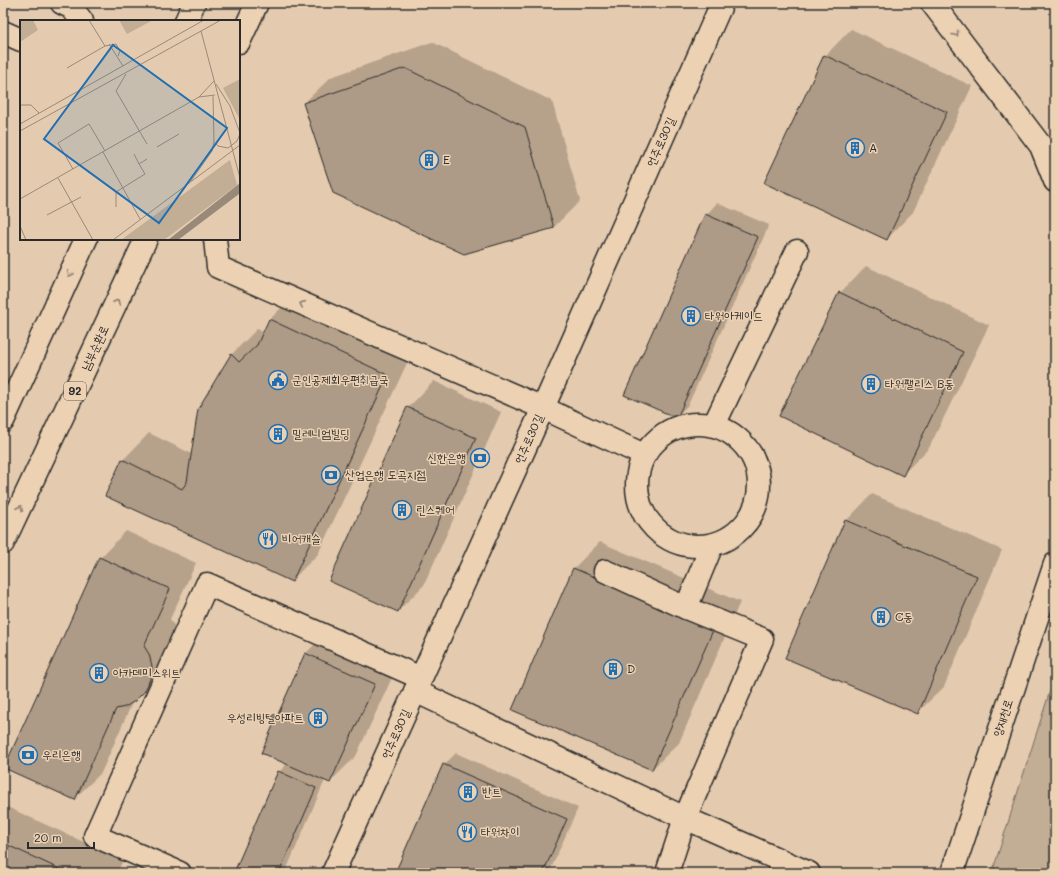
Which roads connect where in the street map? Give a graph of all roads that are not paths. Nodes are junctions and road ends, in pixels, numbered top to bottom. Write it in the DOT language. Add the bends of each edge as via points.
graph roads {
  1 [pos="62,3"];
  2 [pos="194,3"];
  3 [pos="257,3"];
  4 [pos="722,3"];
  5 [pos="932,3"];
  6 [pos="81,20"];
  7 [pos="186,20"];
  8 [pos="3,32"];
  9 [pos="20,40"];
  10 [pos="240,40"];
  11 [pos="1048,147"];
  12 [pos="1055,181"];
  13 [pos="86,240"];
  14 [pos="146,240"];
  15 [pos="215,240"];
  16 [pos="797,251"];
  17 [pos="543,408"];
  18 [pos="3,421"];
  19 [pos="714,425"];
  20 [pos="644,455"];
  21 [pos="3,543"];
  22 [pos="712,545"];
  23 [pos="1055,564"];
  24 [pos="606,571"];
  25 [pos="686,608"];
  26 [pos="418,684"];
  27 [pos="685,818"];
  28 [pos="180,873"];
  29 [pos="333,873"];
  30 [pos="667,873"];
  31 [pos="809,873"];
  32 [pos="952,873"];
  1 -- 6 [label="street" via="72,8"];
  2 -- 7 [label="street"];
  3 -- 10 [label="street"];
  4 -- 17 [label="street, 언주로30길"];
  5 -- 11 [label="street, one-way"];
  8 -- 9 [label="street"];
  11 -- 12 [label="street"];
  13 -- 18 [label="street, one-way"];
  21 -- 14 [label="street, 남부순환로 / 92, one-way"];
  17 -- 15 [label="street, one-way" via="218,267"];
  16 -- 19 [label="street"];
  17 -- 20 [label="street"];
  17 -- 26 [label="street, 언주로30길"];
  19 -- 20 [label="street" via="694,423 674,428 656,439"];
  19 -- 22 [label="street" via="733,434 748,448 757,466 760,486 756,506 746,524 731,537"];
  20 -- 22 [label="street" via="637,475 637,495 643,514 656,530 672,541 692,546"];
  22 -- 25 [label="street"];
  23 -- 32 [label="street, 양재천로"];
  24 -- 25 [label="street"];
  25 -- 27 [label="street" via="762,639"];
  26 -- 27 [label="street"];
  26 -- 28 [label="street" via="207,584 96,836"];
  26 -- 29 [label="street, 언주로30길"];
  27 -- 30 [label="street"];
  27 -- 31 [label="street"];
}
